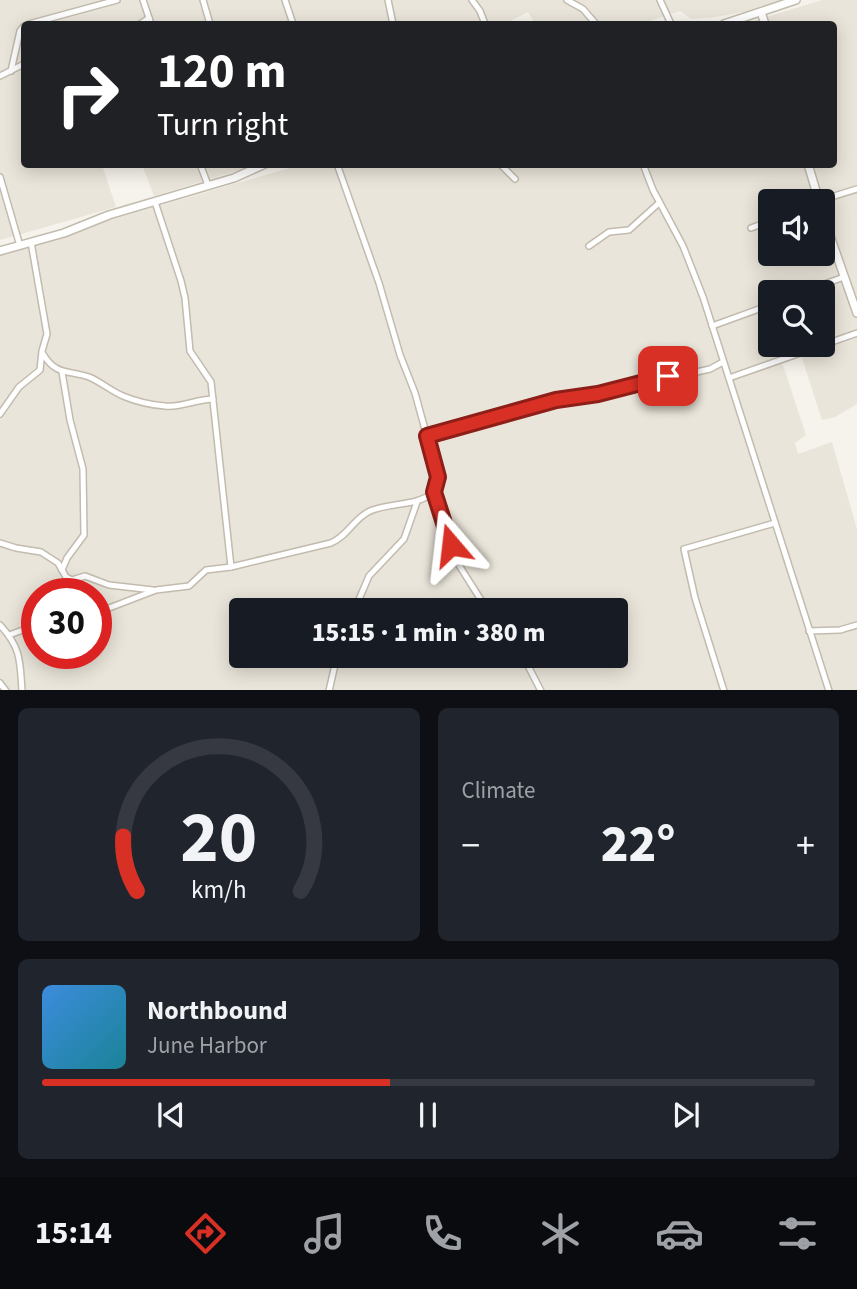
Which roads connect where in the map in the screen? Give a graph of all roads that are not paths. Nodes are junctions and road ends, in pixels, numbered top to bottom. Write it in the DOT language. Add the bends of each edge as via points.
graph roads {
  1 [pos="117,0"];
  2 [pos="143,0"];
  3 [pos="203,0"];
  4 [pos="285,0"];
  5 [pos="388,0"];
  6 [pos="472,0"];
  7 [pos="566,0"];
  8 [pos="660,0"];
  9 [pos="796,0"];
  10 [pos="761,12"];
  11 [pos="41,21"];
  12 [pos="150,21"];
  13 [pos="209,21"];
  14 [pos="292,21"];
  15 [pos="392,21"];
  16 [pos="484,21"];
  17 [pos="593,21"];
  18 [pos="670,21"];
  19 [pos="733,21"];
  20 [pos="764,21"];
  21 [pos="21,30"];
  22 [pos="21,66"];
  23 [pos="11,71"];
  24 [pos="0,76"];
  25 [pos="201,168"];
  26 [pos="257,168"];
  27 [pos="338,168"];
  28 [pos="504,168"];
  29 [pos="645,168"];
  30 [pos="809,168"];
  31 [pos="0,177"];
  32 [pos="515,178"];
  33 [pos="208,186"];
  34 [pos="815,189"];
  35 [pos="857,189"];
  36 [pos="835,196"];
  37 [pos="155,202"];
  38 [pos="659,202"];
  39 [pos="758,225"];
  40 [pos="751,228"];
  41 [pos="31,242"];
  42 [pos="20,246"];
  43 [pos="589,246"];
  44 [pos="0,251"];
  45 [pos="835,251"];
  46 [pos="844,277"];
  47 [pos="835,280"];
  48 [pos="758,309"];
  49 [pos="857,313"];
  50 [pos="712,326"];
  51 [pos="857,334"];
  52 [pos="42,351"];
  53 [pos="723,362"];
  54 [pos="62,372"];
  55 [pos="729,378"];
  56 [pos="213,399"];
  57 [pos="0,414"];
  58 [pos="427,436"];
  59 [pos="434,492"];
  60 [pos="417,502"];
  61 [pos="775,523"];
  62 [pos="0,543"];
  63 [pos="231,567"];
  64 [pos="62,570"];
  65 [pos="156,590"];
  66 [pos="360,598"];
  67 [pos="480,598"];
  68 [pos="112,608"];
  69 [pos="0,625"];
  70 [pos="857,625"];
  71 [pos="21,631"];
  72 [pos="809,631"];
  73 [pos="9,635"];
  74 [pos="335,668"];
  75 [pos="529,668"];
  76 [pos="22,690"];
  77 [pos="329,690"];
  78 [pos="540,690"];
  79 [pos="724,690"];
  80 [pos="829,690"];
  1 -- 11 [label="street"];
  2 -- 12 [label="street"];
  3 -- 13 [label="street"];
  4 -- 14 [label="street"];
  5 -- 15 [label="street"];
  6 -- 16 [label="street"];
  7 -- 17 [label="street"];
  8 -- 18 [label="street"];
  9 -- 10 [label="street"];
  10 -- 19 [label="street"];
  10 -- 20 [label="street"];
  21 -- 23 [label="street"];
  22 -- 23 [label="street"];
  23 -- 24 [label="street"];
  25 -- 33 [label="street"];
  26 -- 33 [label="street"];
  27 -- 58 [label="street"];
  28 -- 32 [label="street"];
  29 -- 38 [label="street"];
  30 -- 34 [label="street"];
  31 -- 42 [label="street"];
  33 -- 37 [label="street"];
  35 -- 36 [label="street"];
  37 -- 41 [label="street"];
  37 -- 56 [label="street" via="183,289 190,351 211,382"];
  38 -- 43 [label="street" via="629,230 609,232"];
  38 -- 50 [label="street" via="683,246"];
  39 -- 40 [label="street"];
  41 -- 42 [label="street"];
  41 -- 52 [label="street" via="47,334"];
  42 -- 44 [label="street"];
  45 -- 46 [label="street"];
  46 -- 47 [label="street"];
  46 -- 49 [label="street"];
  48 -- 50 [label="street"];
  50 -- 53 [label="street"];
  51 -- 55 [label="street"];
  52 -- 54 [label="street"];
  52 -- 57 [label="street" via="40,370 19,387"];
  53 -- 55 [label="street"];
  53 -- 58 [label="street" via="710,369 556,400"];
  54 -- 56 [label="street" via="89,377 123,396 160,406"];
  54 -- 64 [label="street" via="83,469 83,535"];
  55 -- 61 [label="street"];
  56 -- 63 [label="street"];
  58 -- 59 [label="street" via="438,477"];
  59 -- 60 [label="street"];
  59 -- 67 [label="street" via="457,562"];
  60 -- 63 [label="street" via="367,513 331,542"];
  60 -- 66 [label="street" via="404,539 369,576"];
  61 -- 72 [label="street"];
  61 -- 79 [label="street" via="684,549"];
  62 -- 64 [label="street" via="41,552"];
  63 -- 65 [label="street" via="206,570 189,586"];
  64 -- 65 [label="street" via="72,579 85,576 108,585"];
  65 -- 68 [label="street"];
  69 -- 73 [label="street"];
  70 -- 72 [label="street"];
  71 -- 73 [label="street"];
  72 -- 80 [label="street"];
  73 -- 76 [label="street" via="18,651"];
  74 -- 77 [label="street"];
  75 -- 78 [label="street"];
}
